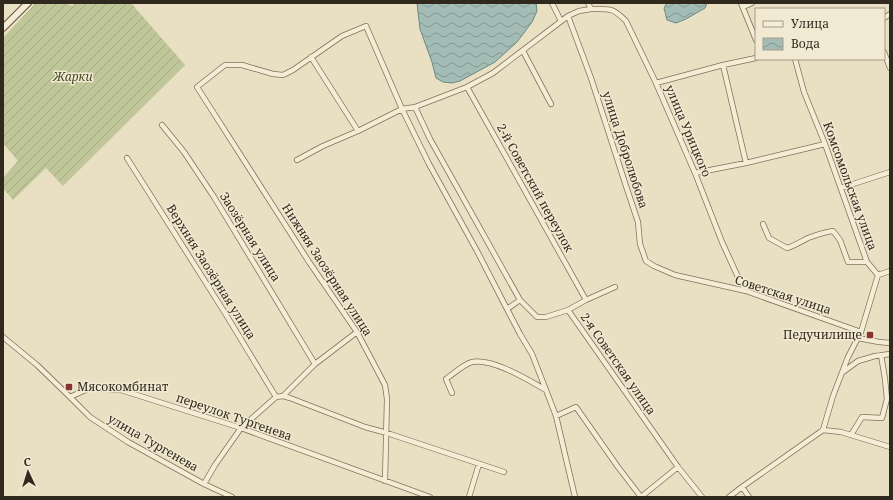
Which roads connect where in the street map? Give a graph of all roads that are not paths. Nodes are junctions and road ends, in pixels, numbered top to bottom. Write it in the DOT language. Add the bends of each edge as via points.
graph roads {
  1 [pos="28,3"];
  2 [pos="552,3"];
  3 [pos="588,3"];
  4 [pos="752,3"];
  5 [pos="742,5"];
  6 [pos="591,9"];
  7 [pos="568,16"];
  8 [pos="561,21"];
  9 [pos="3,28"];
  10 [pos="755,38"];
  11 [pos="523,51"];
  12 [pos="885,55"];
  13 [pos="312,57"];
  14 [pos="755,58"];
  15 [pos="794,60"];
  16 [pos="723,65"];
  17 [pos="890,68"];
  18 [pos="656,83"];
  19 [pos="467,87"];
  20 [pos="550,104"];
  21 [pos="415,107"];
  22 [pos="402,109"];
  23 [pos="162,125"];
  24 [pos="358,132"];
  25 [pos="825,144"];
  26 [pos="127,158"];
  27 [pos="297,160"];
  28 [pos="746,163"];
  29 [pos="890,172"];
  30 [pos="695,173"];
  31 [pos="841,188"];
  32 [pos="763,224"];
  33 [pos="867,262"];
  34 [pos="890,271"];
  35 [pos="878,274"];
  36 [pos="675,275"];
  37 [pos="614,287"];
  38 [pos="746,291"];
  39 [pos="520,300"];
  40 [pos="586,300"];
  41 [pos="507,309"];
  42 [pos="568,310"];
  43 [pos="357,332"];
  44 [pos="861,332"];
  45 [pos="3,337"];
  46 [pos="858,338"];
  47 [pos="890,343"];
  48 [pos="890,354"];
  49 [pos="881,355"];
  50 [pos="315,364"];
  51 [pos="842,373"];
  52 [pos="888,379"];
  53 [pos="546,390"];
  54 [pos="452,393"];
  55 [pos="283,396"];
  56 [pos="70,397"];
  57 [pos="276,397"];
  58 [pos="556,416"];
  59 [pos="241,428"];
  60 [pos="824,430"];
  61 [pos="387,433"];
  62 [pos="852,435"];
  63 [pos="890,447"];
  64 [pos="479,464"];
  65 [pos="678,468"];
  66 [pos="504,472"];
  67 [pos="385,481"];
  68 [pos="204,484"];
  69 [pos="742,487"];
  70 [pos="232,497"];
  71 [pos="430,497"];
  72 [pos="469,497"];
  73 [pos="575,497"];
  74 [pos="702,497"];
  75 [pos="729,497"];
  76 [pos="749,497"];
  1 -- 9 [label="street"];
  2 -- 8 [label="street"];
  3 -- 6 [label="street"];
  4 -- 5 [label="street"];
  5 -- 10 [label="street"];
  6 -- 7 [label="street, улица Урицкого"];
  6 -- 18 [label="street, улица Урицкого" via="609,9 618,13 626,22"];
  7 -- 8 [label="street, улица Урицкого"];
  7 -- 36 [label="street, улица Добролюбова" via="638,222 640,244 646,261"];
  8 -- 11 [label="street, улица Урицкого"];
  11 -- 19 [label="street, улица Урицкого" via="493,73"];
  11 -- 20 [label="street"];
  12 -- 17 [label="street"];
  13 -- 22 [label="street" via="342,36 366,26"];
  13 -- 24 [label="street"];
  13 -- 43 [label="street, Нижняя Заозёрная улица" via="283,75 242,65 225,65 197,87"];
  14 -- 16 [label="street"];
  15 -- 25 [label="street, Комсомольская улица"];
  16 -- 18 [label="street"];
  16 -- 28 [label="street"];
  18 -- 30 [label="street, улица Урицкого"];
  19 -- 21 [label="street, улица Урицкого"];
  19 -- 40 [label="street, 2-й Советский переулок"];
  21 -- 22 [label="street, улица Урицкого"];
  21 -- 39 [label="street, 2-я Советская улица" via="441,160"];
  22 -- 24 [label="street, улица Урицкого"];
  22 -- 41 [label="street"];
  23 -- 50 [label="street, Заозёрная улица" via="184,152 214,197"];
  24 -- 27 [label="street, улица Урицкого"];
  25 -- 28 [label="street"];
  25 -- 31 [label="street, Комсомольская улица"];
  26 -- 57 [label="street, Верхняя Заозёрная улица"];
  28 -- 30 [label="street"];
  29 -- 31 [label="street"];
  30 -- 38 [label="street, улица Урицкого" via="722,242"];
  31 -- 33 [label="street, Комсомольская улица"];
  32 -- 33 [label="street" via="769,238 787,248 807,238 833,231 840,240 848,262"];
  33 -- 35 [label="street, Комсомольская улица"];
  34 -- 35 [label="street"];
  35 -- 44 [label="street"];
  36 -- 38 [label="street, Советская улица"];
  37 -- 40 [label="street"];
  38 -- 44 [label="street, Советская улица"];
  39 -- 41 [label="street"];
  39 -- 42 [label="street, 2-я Советская улица" via="537,317"];
  40 -- 42 [label="street"];
  41 -- 53 [label="street" via="532,354"];
  42 -- 65 [label="street, 2-я Советская улица"];
  43 -- 50 [label="street"];
  43 -- 61 [label="street, Нижняя Заозёрная улица" via="385,385"];
  44 -- 46 [label="street"];
  45 -- 56 [label="street"];
  46 -- 47 [label="street"];
  46 -- 51 [label="street"];
  48 -- 49 [label="street"];
  49 -- 51 [label="street" via="858,361"];
  49 -- 52 [label="street"];
  50 -- 55 [label="street"];
  51 -- 60 [label="street"];
  52 -- 62 [label="street" via="887,399 882,418 862,417"];
  53 -- 54 [label="street" via="520,375 489,363 474,362 446,379"];
  53 -- 58 [label="street"];
  55 -- 57 [label="street"];
  55 -- 61 [label="street"];
  56 -- 59 [label="street, переулок Тургенева" via="90,388 121,390"];
  56 -- 68 [label="street, улица Тургенева" via="90,417 128,442"];
  57 -- 59 [label="street"];
  58 -- 65 [label="street" via="576,408 641,496"];
  58 -- 73 [label="street"];
  59 -- 67 [label="street, переулок Тургенева"];
  59 -- 68 [label="street"];
  60 -- 62 [label="street"];
  60 -- 69 [label="street"];
  61 -- 64 [label="street"];
  61 -- 67 [label="street, Нижняя Заозёрная улица"];
  62 -- 63 [label="street"];
  64 -- 66 [label="street"];
  64 -- 72 [label="street"];
  65 -- 74 [label="street, 2-я Советская улица"];
  67 -- 71 [label="street, переулок Тургенева"];
  68 -- 70 [label="street, улица Тургенева"];
  69 -- 75 [label="street"];
  69 -- 76 [label="street"];
}
